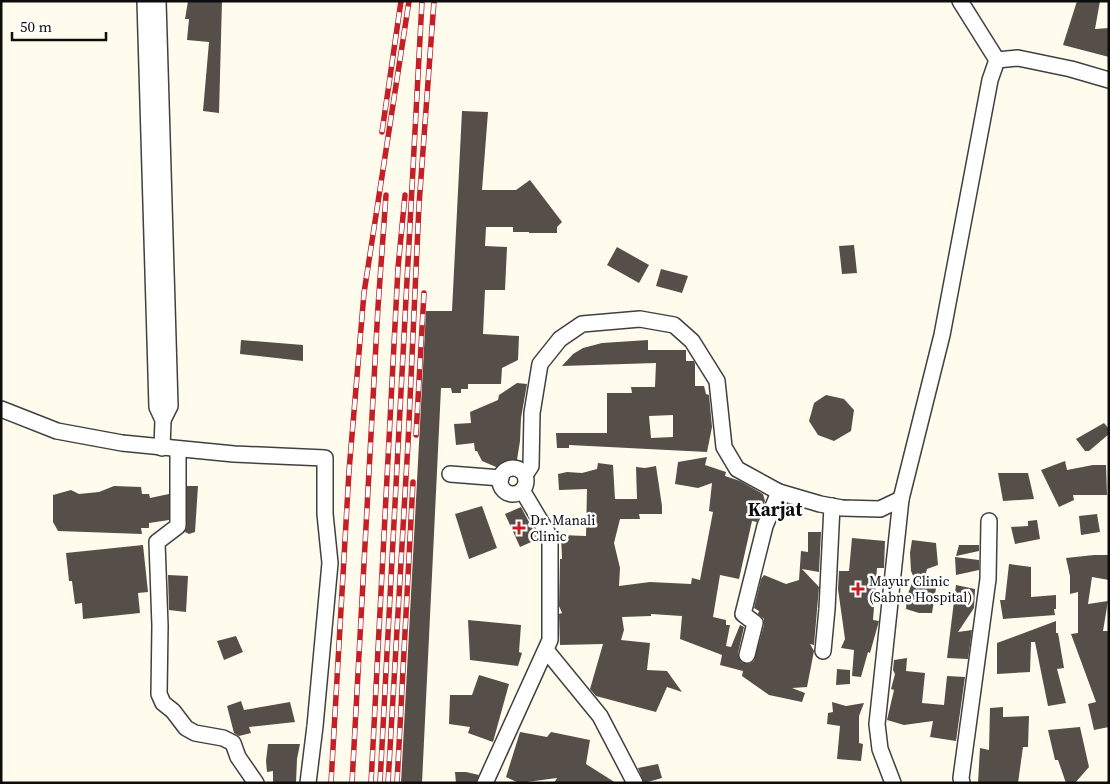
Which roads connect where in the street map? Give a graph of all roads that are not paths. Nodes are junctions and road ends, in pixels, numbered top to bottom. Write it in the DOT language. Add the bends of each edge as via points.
graph roads {
  1 [pos="145,1"];
  2 [pos="158,1"];
  3 [pos="960,1"];
  4 [pos="997,60"];
  5 [pos="1109,80"];
  6 [pos="1,409"];
  7 [pos="163,420"];
  8 [pos="162,448"];
  9 [pos="178,449"];
  10 [pos="450,474"];
  11 [pos="525,474"];
  12 [pos="501,478"];
  13 [pos="522,490"];
  14 [pos="779,492"];
  15 [pos="901,499"];
  16 [pos="832,506"];
  17 [pos="989,521"];
  18 [pos="546,650"];
  19 [pos="822,651"];
  20 [pos="748,655"];
  21 [pos="256,783"];
  22 [pos="308,783"];
  23 [pos="485,783"];
  24 [pos="635,783"];
  25 [pos="893,783"];
  26 [pos="962,783"];
  1 -- 7 [label="street" via="157,407"];
  2 -- 7 [label="street" via="170,406"];
  3 -- 4 [label="street"];
  4 -- 5 [label="street" via="1018,58"];
  4 -- 15 [label="street" via="990,80 942,335"];
  6 -- 8 [label="street" via="57,432"];
  7 -- 8 [label="street"];
  8 -- 9 [label="street"];
  9 -- 21 [label="street" via="178,526 157,542 159,694 186,728 233,743 238,757"];
  9 -- 22 [label="street" via="325,458 325,514 330,563"];
  10 -- 12 [label="street"];
  11 -- 12 [label="street" via="514,468 506,470"];
  11 -- 13 [label="street" via="526,483"];
  11 -- 14 [label="street" via="531,466 532,413 540,364 560,338 582,324 640,320 674,325 692,341 717,381 724,447 737,469"];
  12 -- 13 [label="street" via="501,486 507,492 515,494"];
  13 -- 18 [label="street" via="550,537 550,640"];
  14 -- 16 [label="street"];
  14 -- 20 [label="street" via="765,526 743,614 755,623"];
  15 -- 16 [label="street" via="880,509"];
  15 -- 25 [label="street" via="877,724 880,749"];
  16 -- 19 [label="street" via="828,609"];
  17 -- 26 [label="street" via="988,579"];
  18 -- 23 [label="street"];
  18 -- 24 [label="street" via="600,716"];
}
